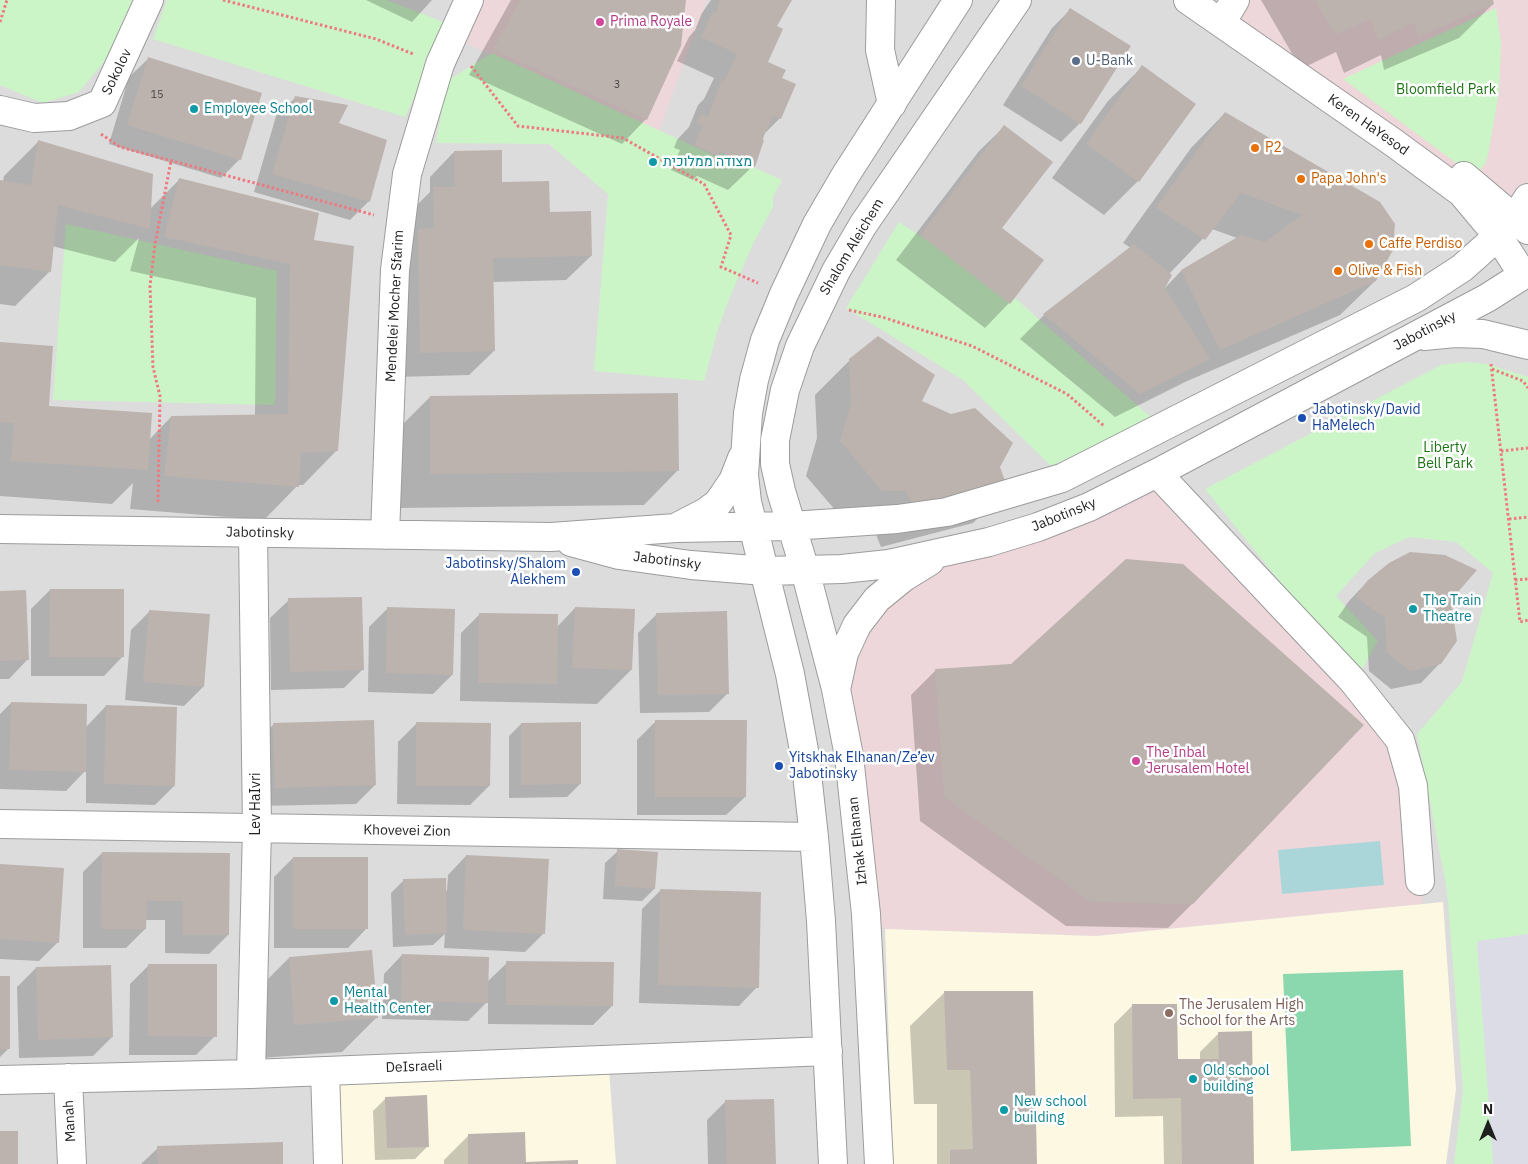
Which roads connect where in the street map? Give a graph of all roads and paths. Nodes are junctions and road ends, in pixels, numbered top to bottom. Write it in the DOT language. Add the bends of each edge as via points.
graph roads {
  1 [pos="7,0"];
  2 [pos="149,0"];
  3 [pos="223,0"];
  4 [pos="469,0"];
  5 [pos="881,0"];
  6 [pos="958,0"];
  7 [pos="1017,0"];
  8 [pos="1188,0"];
  9 [pos="1226,3"];
  10 [pos="0,22"];
  11 [pos="444,52"];
  12 [pos="892,104"];
  13 [pos="0,110"];
  14 [pos="84,110"];
  15 [pos="171,160"];
  16 [pos="1517,221"];
  17 [pos="400,222"];
  18 [pos="1526,277"];
  19 [pos="784,294"];
  20 [pos="818,303"];
  21 [pos="1405,341"];
  22 [pos="1528,345"];
  23 [pos="1528,388"];
  24 [pos="1127,446"];
  25 [pos="1528,448"];
  26 [pos="745,449"];
  27 [pos="1502,450"];
  28 [pos="1157,473"];
  29 [pos="1528,517"];
  30 [pos="1509,519"];
  31 [pos="791,526"];
  32 [pos="0,528"];
  33 [pos="676,528"];
  34 [pos="752,528"];
  35 [pos="157,530"];
  36 [pos="253,533"];
  37 [pos="385,535"];
  38 [pos="551,537"];
  39 [pos="943,554"];
  40 [pos="805,570"];
  41 [pos="765,571"];
  42 [pos="1528,579"];
  43 [pos="1516,580"];
  44 [pos="1528,620"];
  45 [pos="836,689"];
  46 [pos="0,824"];
  47 [pos="257,828"];
  48 [pos="814,837"];
  49 [pos="1420,881"];
  50 [pos="828,1051"];
  51 [pos="325,1071"];
  52 [pos="251,1074"];
  53 [pos="68,1078"];
  54 [pos="0,1080"];
  55 [pos="72,1164"];
  56 [pos="328,1164"];
  57 [pos="833,1164"];
  58 [pos="879,1164"];
  1 -- 10 [label="path"];
  2 -- 14 [label="street, Sokolov" via="102,103"];
  3 -- 11 [label="path" via="376,39"];
  4 -- 11 [label="street, Mendelei Mocher Sfarim"];
  5 -- 12 [label="street" via="880,50"];
  6 -- 12 [label="street"];
  7 -- 20 [label="street, Shalom Aleichem" via="863,225"];
  8 -- 16 [label="street, Keren HaYesod" via="1462,193"];
  9 -- 16 [label="street" via="1470,181"];
  11 -- 17 [label="street, Mendelei Mocher Sfarim" via="407,174"];
  11 -- 19 [label="path" via="518,126 623,138 704,184 731,236 721,267"];
  12 -- 19 [label="street" via="844,176"];
  13 -- 14 [label="street, Sokolov" via="34,118 69,116"];
  14 -- 15 [label="path" via="91,127 120,147"];
  15 -- 17 [label="path"];
  15 -- 35 [label="path" via="150,286 153,367 160,396"];
  16 -- 18 [label="street"];
  16 -- 24 [label="street, Jabotinsky" via="1462,268 1416,298"];
  17 -- 37 [label="street, Mendelei Mocher Sfarim" via="395,270"];
  18 -- 21 [label="street, Jabotinsky"];
  19 -- 26 [label="street" via="765,340 754,380"];
  20 -- 24 [label="path" via="882,317 972,346 1067,394"];
  20 -- 31 [label="street, Shalom Aleichem" via="785,390 775,440 775,464"];
  21 -- 22 [label="street" via="1437,334 1472,333"];
  21 -- 28 [label="street, Jabotinsky"];
  23 -- 27 [label="path" via="1522,381 1492,369"];
  24 -- 31 [label="street, Jabotinsky" via="1062,478 946,512 897,519"];
  25 -- 27 [label="path"];
  26 -- 33 [label="street" via="733,481 718,503"];
  26 -- 34 [label="street" via="745,484"];
  27 -- 30 [label="path"];
  28 -- 39 [label="street, Jabotinsky" via="1089,507 1038,527"];
  28 -- 49 [label="street" via="1353,681 1400,740 1413,786"];
  29 -- 30 [label="path"];
  30 -- 43 [label="path"];
  31 -- 34 [label="street, Jabotinsky"];
  31 -- 40 [label="street, Izhak Elhanan"];
  32 -- 35 [label="street, Jabotinsky"];
  33 -- 34 [label="street, Jabotinsky"];
  33 -- 38 [label="street, Jabotinsky"];
  34 -- 41 [label="street"];
  35 -- 36 [label="street, Jabotinsky"];
  36 -- 37 [label="street, Jabotinsky"];
  36 -- 47 [label="street, Lev HaIvri"];
  37 -- 38 [label="street, Jabotinsky"];
  38 -- 41 [label="street, Jabotinsky" via="619,555"];
  39 -- 40 [label="street, Jabotinsky" via="870,566"];
  39 -- 45 [label="street" via="904,577 877,599 856,624 844,652"];
  40 -- 41 [label="street, Jabotinsky"];
  40 -- 45 [label="street, Izhak Elhanan"];
  41 -- 48 [label="street" via="790,674 805,756"];
  42 -- 43 [label="path"];
  43 -- 44 [label="path" via="1520,622"];
  45 -- 58 [label="street, Izhak Elhanan" via="849,756 866,914"];
  46 -- 47 [label="street, Khovevei Zion"];
  47 -- 48 [label="street, Khovevei Zion"];
  47 -- 52 [label="street, Lev HaIvri"];
  48 -- 50 [label="street"];
  50 -- 51 [label="street, DeIsraeli"];
  50 -- 57 [label="street"];
  51 -- 52 [label="street, DeIsraeli"];
  51 -- 56 [label="street"];
  52 -- 53 [label="street, DeIsraeli"];
  53 -- 54 [label="street, DeIsraeli"];
  53 -- 55 [label="street, Manah"];
}
